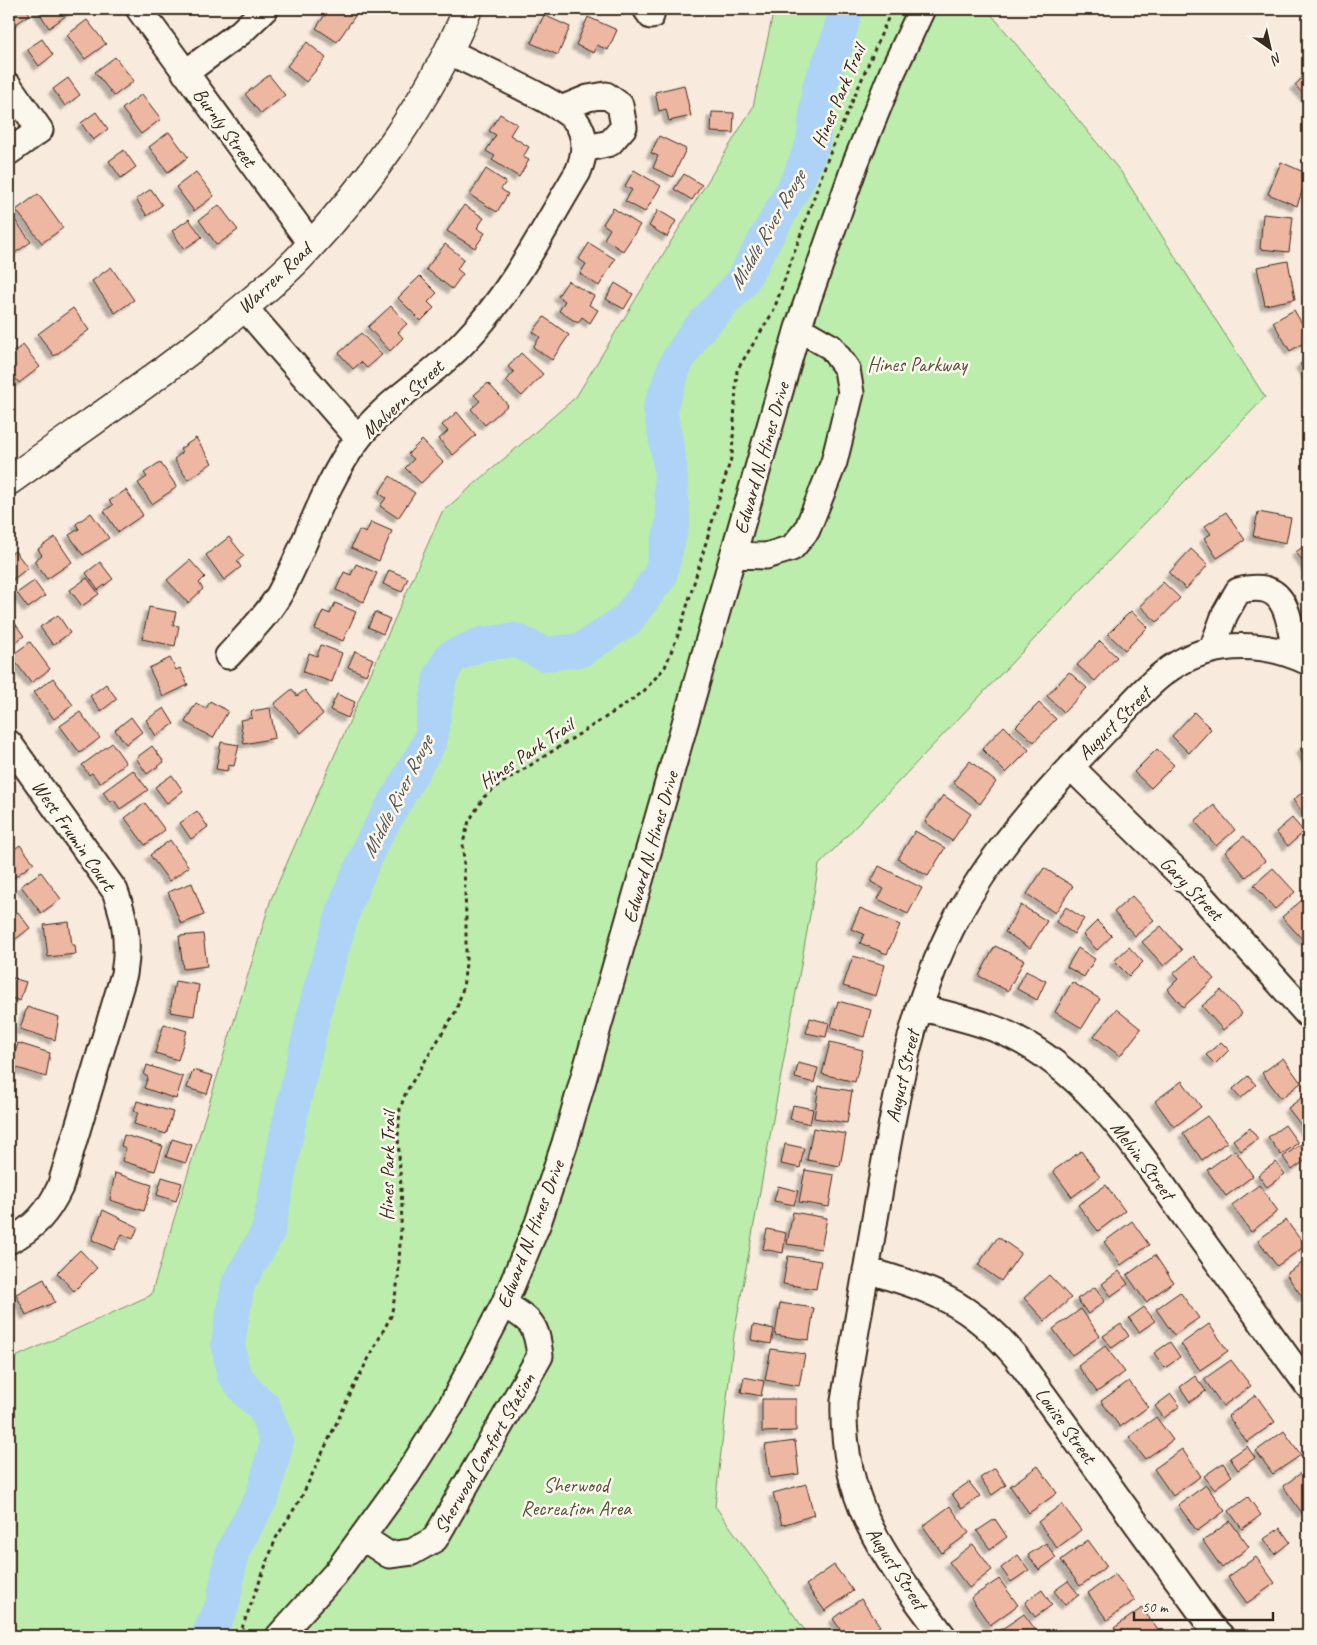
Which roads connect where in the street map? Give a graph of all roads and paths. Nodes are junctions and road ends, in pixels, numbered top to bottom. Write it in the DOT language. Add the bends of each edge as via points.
graph roads {
  1 [pos="139,9"];
  2 [pos="265,9"];
  3 [pos="468,9"];
  4 [pos="892,9"];
  5 [pos="922,9"];
  6 [pos="448,51"];
  7 [pos="185,73"];
  8 [pos="9,86"];
  9 [pos="561,109"];
  10 [pos="584,149"];
  11 [pos="9,152"];
  12 [pos="312,244"];
  13 [pos="244,307"];
  14 [pos="798,328"];
  15 [pos="358,438"];
  16 [pos="9,481"];
  17 [pos="734,554"];
  18 [pos="1212,649"];
  19 [pos="228,656"];
  20 [pos="1302,659"];
  21 [pos="9,743"];
  22 [pos="1071,767"];
  23 [pos="919,1008"];
  24 [pos="1308,1015"];
  25 [pos="9,1241"];
  26 [pos="866,1270"];
  27 [pos="504,1304"];
  28 [pos="1308,1386"];
  29 [pos="362,1537"];
  30 [pos="240,1636"];
  31 [pos="278,1636"];
  32 [pos="943,1636"];
  33 [pos="1221,1636"];
  1 -- 7 [label="street, Burnly Street"];
  2 -- 7 [label="street" via="241,32"];
  3 -- 6 [label="main road, Warren Road"];
  4 -- 30 [label="path, Hines Park Trail" via="828,158 773,312 737,370 732,455 680,630 665,667 642,692 617,710 496,787 484,797 469,821 463,843 466,935 463,988 456,1012 406,1092 400,1109 398,1136 402,1206 398,1281 391,1316 301,1498 276,1538"];
  5 -- 14 [label="street, Edward N. Hines Drive" via="856,162"];
  6 -- 9 [label="street"];
  6 -- 12 [label="main road, Warren Road" via="387,151 354,196"];
  7 -- 12 [label="street, Burnly Street"];
  8 -- 11 [label="street" via="40,130"];
  9 -- 10 [label="street" via="576,121"];
  9 -- 10 [label="street" via="606,95 620,105 624,127 610,143"];
  10 -- 15 [label="street, Malvern Street" via="578,172 491,313 464,343 392,404"];
  12 -- 13 [label="main road, Warren Road"];
  13 -- 15 [label="street"];
  13 -- 16 [label="main road, Warren Road" via="190,351"];
  14 -- 17 [label="street, Edward N. Hines Drive"];
  14 -- 17 [label="street" via="831,348 847,369 851,393 834,462 807,530 792,548 766,556"];
  15 -- 19 [label="street, Malvern Street" via="345,456 316,513 280,593"];
  17 -- 27 [label="street, Edward N. Hines Drive" via="565,1143 538,1223"];
  18 -- 20 [label="street, August Street" via="1259,647 1280,650"];
  18 -- 20 [label="street" via="1238,591 1254,586 1272,590 1286,607"];
  18 -- 22 [label="street, August Street" via="1192,656 1162,674"];
  21 -- 25 [label="street, West Frumin Court" via="106,877 115,892 128,940 124,974 53,1204 38,1222"];
  22 -- 23 [label="street, August Street" via="1020,824 981,877 943,945"];
  22 -- 24 [label="street, Gary Street" via="1194,888"];
  23 -- 26 [label="street, August Street" via="897,1090"];
  23 -- 28 [label="street, Melvin Street" via="982,1023 1002,1032 1044,1055 1076,1081 1130,1141"];
  26 -- 32 [label="street, August Street" via="844,1401 845,1445 852,1481 863,1516 880,1548"];
  26 -- 33 [label="street, Louise Street" via="941,1295 969,1311 999,1337"];
  27 -- 29 [label="street, Edward N. Hines Drive" via="452,1404"];
  27 -- 29 [label="street, Sherwood Comfort Station" via="529,1319 538,1334 540,1356 435,1539 412,1552 389,1555"];
  29 -- 31 [label="street, Edward N. Hines Drive" via="335,1574"];
}
